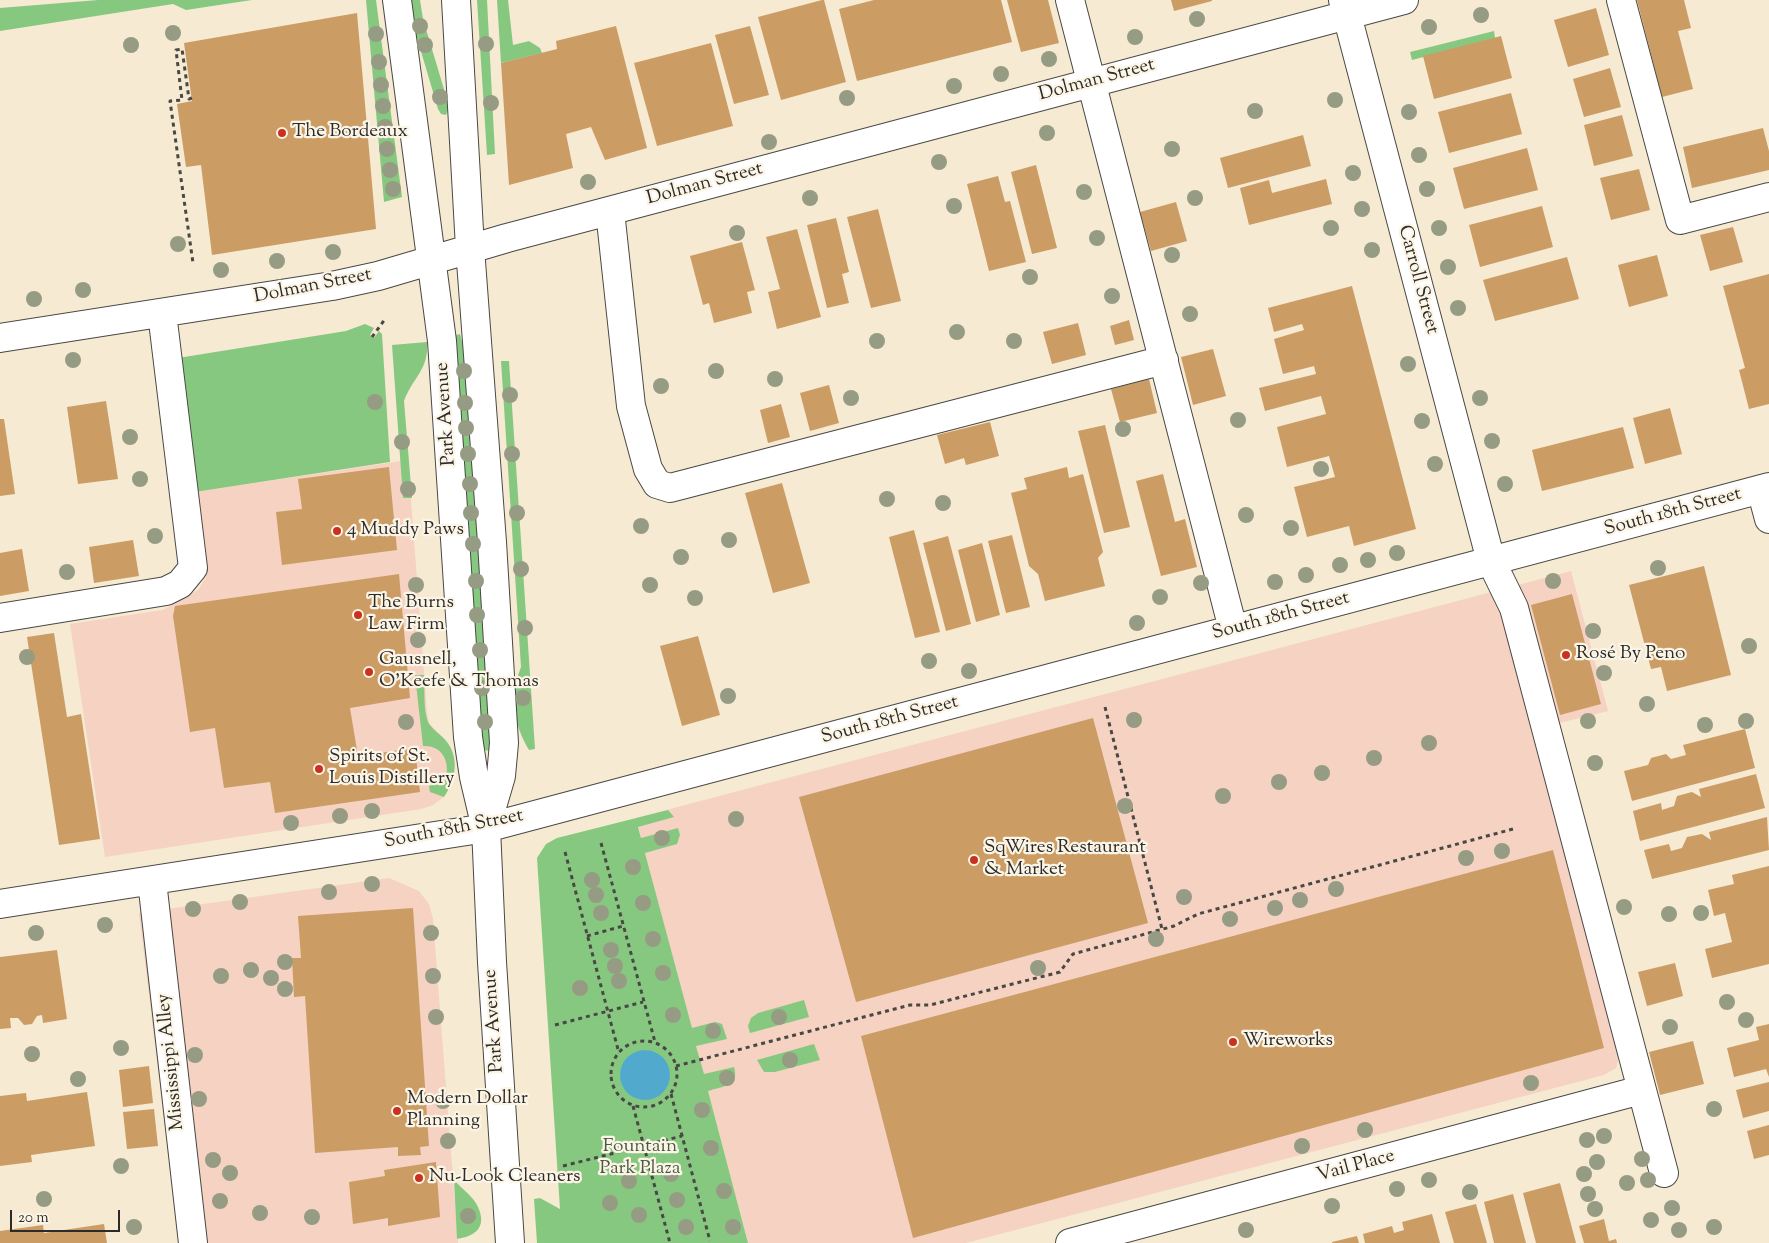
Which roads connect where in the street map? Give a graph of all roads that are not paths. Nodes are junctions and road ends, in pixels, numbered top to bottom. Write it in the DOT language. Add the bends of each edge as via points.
graph roads {
  1 [pos="397,0"];
  2 [pos="456,0"];
  3 [pos="1070,0"];
  4 [pos="1404,0"];
  5 [pos="1621,0"];
  6 [pos="1345,8"];
  7 [pos="1092,82"];
  8 [pos="1769,197"];
  9 [pos="610,211"];
  10 [pos="470,248"];
  11 [pos="432,261"];
  12 [pos="162,313"];
  13 [pos="0,338"];
  14 [pos="1164,360"];
  15 [pos="1765,488"];
  16 [pos="1769,519"];
  17 [pos="1491,561"];
  18 [pos="0,618"];
  19 [pos="1233,630"];
  20 [pos="486,828"];
  21 [pos="152,881"];
  22 [pos="0,904"];
  23 [pos="1642,1090"];
  24 [pos="1664,1173"];
  25 [pos="192,1243"];
  26 [pos="510,1243"];
  27 [pos="1070,1243"];
  1 -- 11 [label="street, Park Avenue"];
  2 -- 10 [label="street, Park Avenue"];
  3 -- 7 [label="street"];
  4 -- 6 [label="street, Dolman Street"];
  5 -- 8 [label="street" via="1680,220"];
  6 -- 7 [label="street, Dolman Street"];
  6 -- 17 [label="street, Carroll Street"];
  7 -- 9 [label="street, Dolman Street"];
  7 -- 14 [label="street"];
  9 -- 10 [label="street, Dolman Street"];
  9 -- 14 [label="street" via="631,406 648,469 657,484 670,488"];
  10 -- 11 [label="street, Dolman Street"];
  10 -- 20 [label="street, Park Avenue" via="504,743 501,776"];
  11 -- 12 [label="street, Dolman Street" via="332,286"];
  11 -- 20 [label="street, Park Avenue" via="444,370 468,737"];
  12 -- 13 [label="street, Dolman Street"];
  12 -- 18 [label="street" via="193,568 180,584 166,591"];
  14 -- 19 [label="street"];
  15 -- 16 [label="street"];
  15 -- 17 [label="street, South 18th Street"];
  17 -- 19 [label="street, South 18th Street"];
  17 -- 23 [label="street, Carroll Street" via="1514,608"];
  19 -- 20 [label="street, South 18th Street"];
  20 -- 21 [label="street, South 18th Street"];
  20 -- 26 [label="street, Park Avenue"];
  21 -- 22 [label="street, South 18th Street"];
  21 -- 25 [label="street, Mississippi Alley"];
  23 -- 24 [label="street, Carroll Street"];
  23 -- 27 [label="street, Vail Place"];
}
